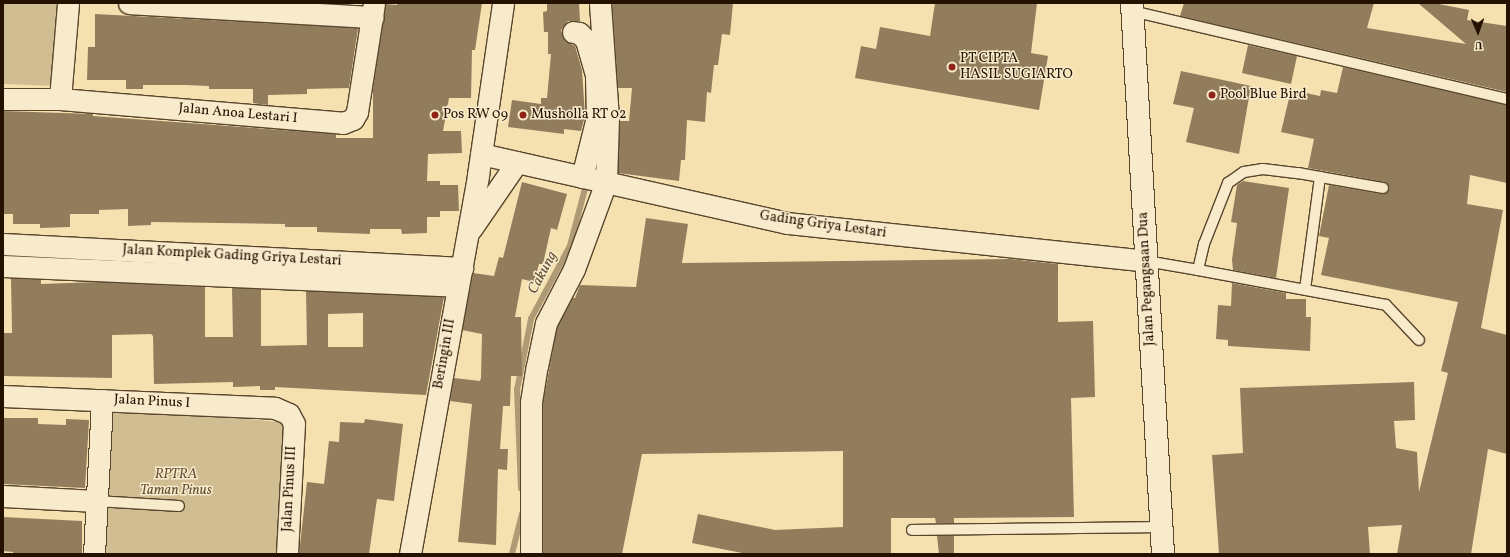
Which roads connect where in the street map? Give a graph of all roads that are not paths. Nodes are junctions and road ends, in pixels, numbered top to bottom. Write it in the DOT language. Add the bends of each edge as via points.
graph roads {
  1 [pos="68,3"];
  2 [pos="129,3"];
  3 [pos="503,3"];
  4 [pos="600,3"];
  5 [pos="1132,7"];
  6 [pos="373,10"];
  7 [pos="573,32"];
  8 [pos="3,99"];
  9 [pos="60,99"];
  10 [pos="1507,99"];
  11 [pos="481,154"];
  12 [pos="518,162"];
  13 [pos="1320,177"];
  14 [pos="594,180"];
  15 [pos="1383,188"];
  16 [pos="467,234"];
  17 [pos="3,244"];
  18 [pos="1146,262"];
  19 [pos="3,266"];
  20 [pos="1198,270"];
  21 [pos="459,277"];
  22 [pos="1305,289"];
  23 [pos="1419,340"];
  24 [pos="3,396"];
  25 [pos="102,400"];
  26 [pos="294,424"];
  27 [pos="3,496"];
  28 [pos="96,501"];
  29 [pos="179,506"];
  30 [pos="1161,527"];
  31 [pos="912,530"];
  32 [pos="94,554"];
  33 [pos="287,554"];
  34 [pos="410,554"];
  35 [pos="531,554"];
  36 [pos="1163,554"];
  1 -- 9 [label="street"];
  2 -- 6 [label="street"];
  3 -- 11 [label="street, Beringin III"];
  4 -- 14 [label="street" via="608,118"];
  5 -- 10 [label="lane"];
  5 -- 18 [label="main road, Jalan Pegangsaan Dua"];
  6 -- 9 [label="street, Jalan Anoa Lestari I" via="357,112 353,119 342,123"];
  7 -- 14 [label="street" via="579,32 586,40 596,76"];
  8 -- 9 [label="street, Jalan Anoa Lestari I"];
  11 -- 12 [label="street, Gading Griya Lestari"];
  11 -- 16 [label="street, Beringin III"];
  12 -- 14 [label="street, Gading Griya Lestari"];
  12 -- 16 [label="street"];
  13 -- 15 [label="lane"];
  13 -- 20 [label="lane" via="1263,169 1244,172 1228,183 1204,244"];
  13 -- 22 [label="lane"];
  14 -- 18 [label="street, Gading Griya Lestari" via="787,222"];
  14 -- 35 [label="street" via="574,269 546,323 537,366 531,402"];
  16 -- 21 [label="street, Beringin III"];
  17 -- 21 [label="street, Jalan Komplek Gading Griya Lestari"];
  18 -- 20 [label="lane"];
  18 -- 30 [label="main road, Jalan Pegangsaan Dua"];
  19 -- 21 [label="street, Jalan Komplek Gading Griya Lestari"];
  20 -- 22 [label="lane"];
  21 -- 34 [label="street, Beringin III"];
  22 -- 23 [label="lane" via="1386,305"];
  24 -- 25 [label="street, Jalan Pinus I"];
  25 -- 26 [label="street, Jalan Pinus I" via="275,408 289,414"];
  25 -- 28 [label="street"];
  26 -- 33 [label="street, Jalan Pinus III"];
  27 -- 28 [label="street"];
  28 -- 29 [label="lane"];
  28 -- 32 [label="street"];
  30 -- 31 [label="lane"];
  30 -- 36 [label="main road, Jalan Pegangsaan Dua"];
}
